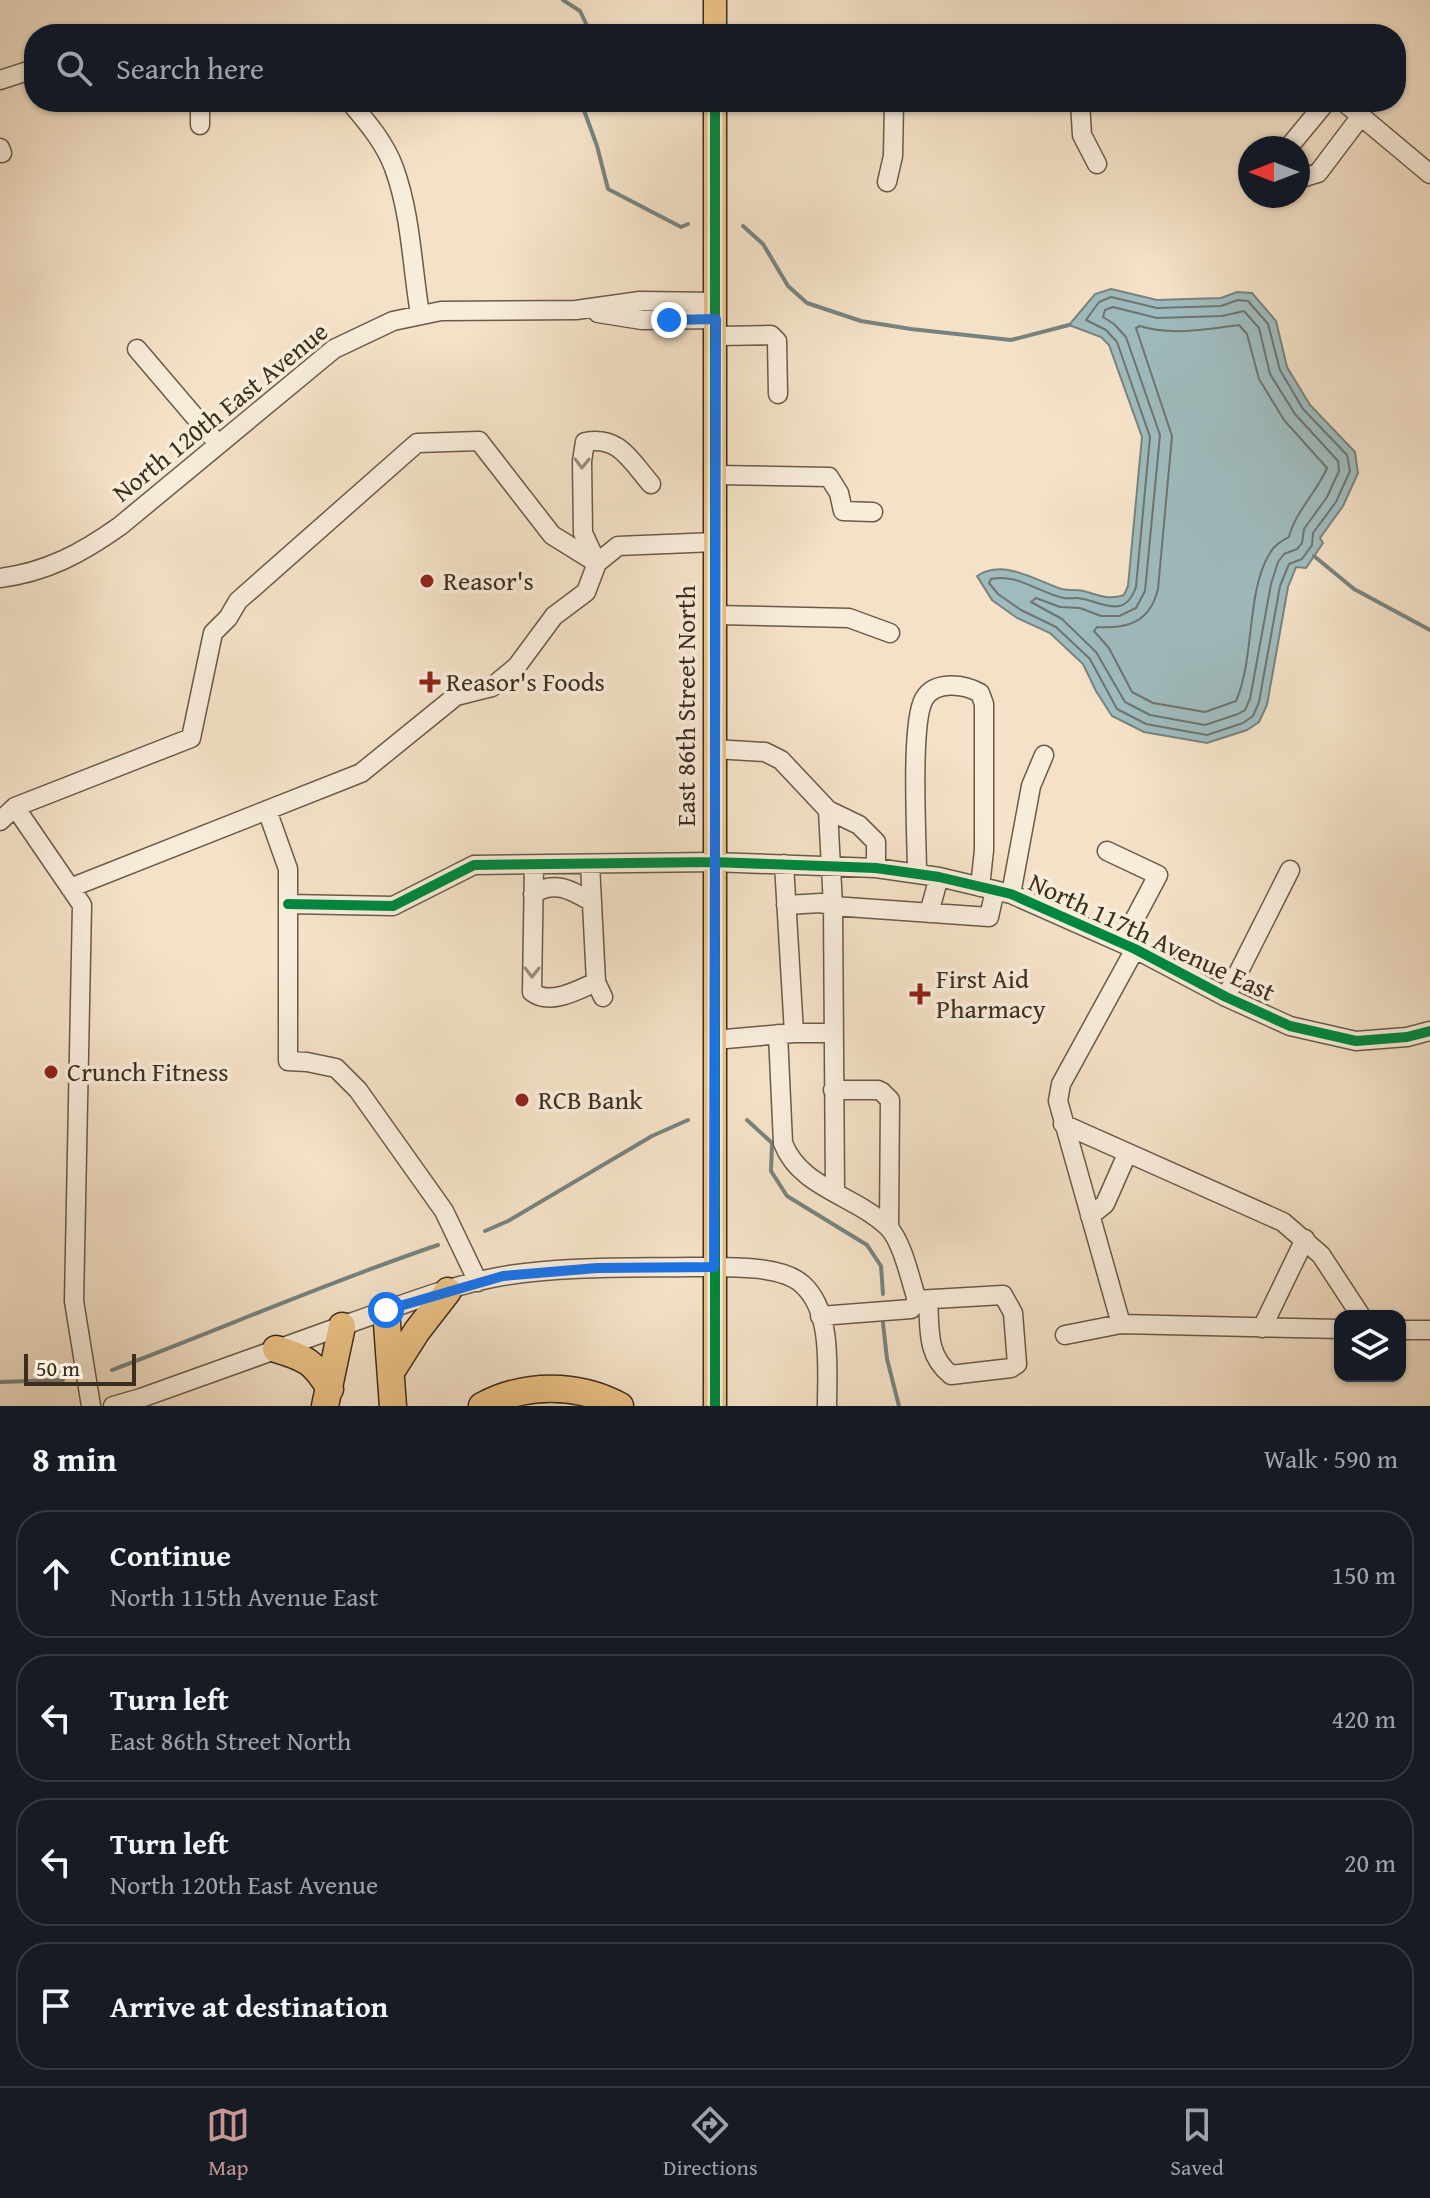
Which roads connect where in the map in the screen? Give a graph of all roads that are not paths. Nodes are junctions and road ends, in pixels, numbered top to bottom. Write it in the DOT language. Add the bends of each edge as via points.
graph roads {
  1 [pos="715,0"];
  2 [pos="715,24"];
  3 [pos="24,72"];
  4 [pos="0,80"];
  5 [pos="200,112"];
  6 [pos="359,112"];
  7 [pos="715,112"];
  8 [pos="894,112"];
  9 [pos="1081,112"];
  10 [pos="1318,112"];
  11 [pos="1356,112"];
  12 [pos="1361,116"];
  13 [pos="200,125"];
  14 [pos="1298,136"];
  15 [pos="1097,164"];
  16 [pos="1429,171"];
  17 [pos="1310,175"];
  18 [pos="887,182"];
  19 [pos="420,314"];
  20 [pos="716,319"];
  21 [pos="137,349"];
  22 [pos="778,394"];
  23 [pos="218,444"];
  24 [pos="715,475"];
  25 [pos="651,484"];
  26 [pos="873,512"];
  27 [pos="715,542"];
  28 [pos="597,563"];
  29 [pos="0,578"];
  30 [pos="715,615"];
  31 [pos="890,633"];
  32 [pos="714,749"];
  33 [pos="1044,755"];
  34 [pos="15,807"];
  35 [pos="267,810"];
  36 [pos="828,810"];
  37 [pos="0,821"];
  38 [pos="1107,851"];
  39 [pos="713,862"];
  40 [pos="590,864"];
  41 [pos="784,864"];
  42 [pos="534,865"];
  43 [pos="830,865"];
  44 [pos="876,868"];
  45 [pos="1290,870"];
  46 [pos="917,873"];
  47 [pos="939,877"];
  48 [pos="70,888"];
  49 [pos="995,891"];
  50 [pos="533,894"];
  51 [pos="592,902"];
  52 [pos="288,904"];
  53 [pos="786,905"];
  54 [pos="833,906"];
  55 [pos="929,913"];
  56 [pos="1129,946"];
  57 [pos="1226,997"];
  58 [pos="1430,1031"];
  59 [pos="786,1033"];
  60 [pos="833,1033"];
  61 [pos="714,1040"];
  62 [pos="833,1090"];
  63 [pos="1063,1124"];
  64 [pos="1127,1154"];
  65 [pos="835,1192"];
  66 [pos="1090,1216"];
  67 [pos="889,1228"];
  68 [pos="1305,1239"];
  69 [pos="714,1267"];
  70 [pos="478,1282"];
  71 [pos="448,1291"];
  72 [pos="922,1300"];
  73 [pos="386,1310"];
  74 [pos="1357,1310"];
  75 [pos="820,1316"];
  76 [pos="1121,1324"];
  77 [pos="342,1326"];
  78 [pos="1262,1328"];
  79 [pos="1334,1329"];
  80 [pos="1406,1330"];
  81 [pos="1430,1330"];
  82 [pos="1065,1335"];
  83 [pos="276,1349"];
  84 [pos="391,1372"];
  85 [pos="327,1398"];
  86 [pos="91,1406"];
  87 [pos="113,1406"];
  88 [pos="393,1406"];
  89 [pos="482,1406"];
  90 [pos="620,1406"];
  91 [pos="715,1406"];
  92 [pos="827,1406"];
  1 -- 2 [label="main road"];
  3 -- 4 [label="street"];
  5 -- 13 [label="street"];
  6 -- 19 [label="street" via="394,168"];
  7 -- 20 [label="main road, East 86th Street North"];
  8 -- 18 [label="street"];
  9 -- 15 [label="street" via="1082,135"];
  10 -- 14 [label="street"];
  11 -- 12 [label="street"];
  12 -- 16 [label="street"];
  12 -- 17 [label="street" via="1318,173"];
  19 -- 20 [label="street, North 120th East Avenue" via="576,310 642,320"];
  19 -- 23 [label="street, North 120th East Avenue" via="334,349"];
  20 -- 22 [label="street, North 120th East Avenue" via="777,341"];
  20 -- 24 [label="main road, East 86th Street North"];
  21 -- 23 [label="street"];
  23 -- 29 [label="street, North 120th East Avenue" via="72,558"];
  24 -- 26 [label="street" via="829,477 843,511"];
  24 -- 27 [label="main road, East 86th Street North"];
  25 -- 28 [label="street, one-way" via="618,446 585,442 583,533"];
  27 -- 28 [label="street" via="618,546"];
  27 -- 30 [label="main road, East 86th Street North"];
  28 -- 34 [label="street" via="552,535 479,441 417,443 238,601 213,633 191,738"];
  28 -- 35 [label="street" via="586,592 554,616 517,666 492,687 456,696 361,773"];
  30 -- 31 [label="street" via="849,618"];
  30 -- 32 [label="main road, East 86th Street North"];
  32 -- 36 [label="street" via="765,752 781,760"];
  32 -- 39 [label="main road, East 86th Street North"];
  33 -- 49 [label="street"];
  34 -- 37 [label="street"];
  34 -- 48 [label="street"];
  35 -- 48 [label="street"];
  35 -- 52 [label="street" via="288,869"];
  36 -- 43 [label="street"];
  36 -- 44 [label="street" via="859,825 876,842"];
  38 -- 56 [label="street" via="1158,875"];
  39 -- 40 [label="street, North 117th Avenue East"];
  39 -- 41 [label="street, North 117th Avenue East"];
  39 -- 61 [label="main road, East 86th Street North"];
  40 -- 42 [label="street, North 117th Avenue East"];
  40 -- 51 [label="street"];
  41 -- 43 [label="street, North 117th Avenue East"];
  41 -- 53 [label="street"];
  42 -- 50 [label="street"];
  42 -- 52 [label="street, North 117th Avenue East" via="474,865 393,906"];
  43 -- 44 [label="street, North 117th Avenue East"];
  43 -- 54 [label="street"];
  44 -- 46 [label="street, North 117th Avenue East"];
  45 -- 57 [label="street"];
  46 -- 47 [label="street, North 117th Avenue East"];
  46 -- 49 [label="street" via="921,702 944,686 971,688 984,704 984,850"];
  47 -- 49 [label="street, North 117th Avenue East"];
  47 -- 55 [label="street"];
  48 -- 86 [label="street" via="82,905 74,1301"];
  49 -- 55 [label="street" via="989,917"];
  49 -- 56 [label="street, North 117th Avenue East"];
  50 -- 51 [label="street" via="555,886"];
  50 -- 51 [label="street, one-way" via="532,992 546,998 600,989"];
  52 -- 70 [label="street" via="288,1061 336,1068 358,1090 444,1211"];
  53 -- 54 [label="street"];
  53 -- 59 [label="street"];
  54 -- 55 [label="street"];
  54 -- 60 [label="street"];
  56 -- 57 [label="street, North 117th Avenue East"];
  56 -- 63 [label="street" via="1061,1084"];
  57 -- 58 [label="street, North 117th Avenue East" via="1290,1026 1356,1041"];
  59 -- 60 [label="street"];
  59 -- 61 [label="street"];
  59 -- 65 [label="street" via="783,1143 789,1158 812,1180"];
  60 -- 62 [label="street"];
  61 -- 69 [label="main road, East 86th Street North"];
  62 -- 65 [label="street"];
  62 -- 67 [label="street" via="878,1090 890,1100"];
  63 -- 64 [label="street"];
  63 -- 66 [label="street"];
  64 -- 66 [label="street" via="1105,1204"];
  64 -- 68 [label="street" via="1283,1222"];
  65 -- 67 [label="street"];
  66 -- 76 [label="street"];
  67 -- 72 [label="street"];
  68 -- 74 [label="street"];
  68 -- 78 [label="street"];
  69 -- 70 [label="street" via="597,1268"];
  69 -- 75 [label="street" via="794,1277 805,1286"];
  69 -- 91 [label="main road, East 86th Street North"];
  70 -- 71 [label="street"];
  71 -- 73 [label="street"];
  71 -- 84 [label="highway"];
  72 -- 72 [label="street" via="1003,1295 1013,1313 1017,1364 951,1375 932,1353"];
  72 -- 75 [label="street" via="911,1309"];
  73 -- 77 [label="street"];
  73 -- 84 [label="highway"];
  75 -- 92 [label="street"];
  76 -- 78 [label="street"];
  76 -- 82 [label="street"];
  77 -- 83 [label="street"];
  77 -- 85 [label="highway"];
  78 -- 79 [label="street"];
  80 -- 81 [label="street"];
  83 -- 85 [label="highway" via="304,1358 319,1370"];
  83 -- 87 [label="street"];
  84 -- 88 [label="highway"];
  89 -- 90 [label="highway" via="549,1388"];
}
